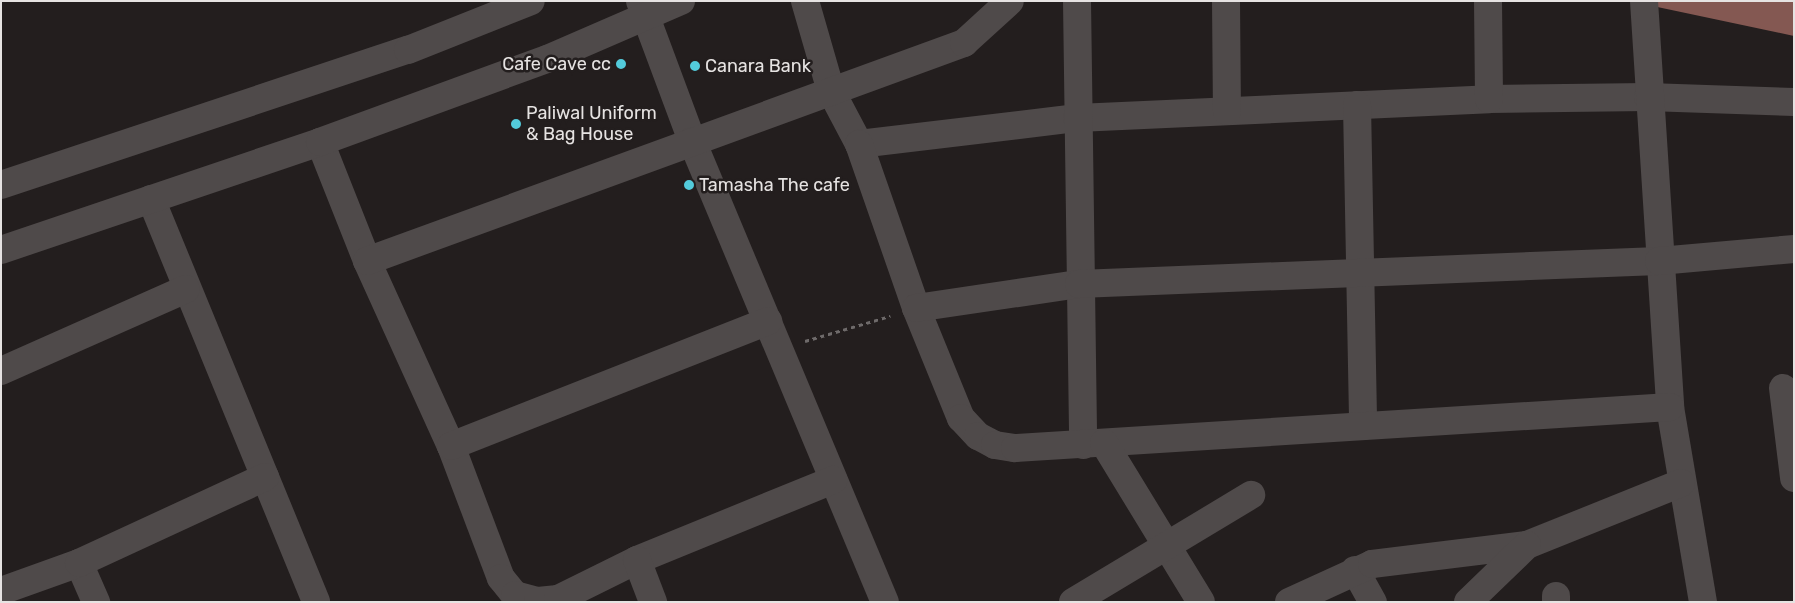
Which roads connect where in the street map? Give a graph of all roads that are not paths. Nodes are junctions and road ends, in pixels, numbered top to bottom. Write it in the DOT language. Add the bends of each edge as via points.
graph roads {
  1 [pos="530,1"];
  2 [pos="681,1"];
  3 [pos="805,1"];
  4 [pos="1010,1"];
  5 [pos="1077,1"];
  6 [pos="1226,1"];
  7 [pos="1488,1"];
  8 [pos="1644,1"];
  9 [pos="642,10"];
  10 [pos="831,91"];
  11 [pos="1648,97"];
  12 [pos="1489,99"];
  13 [pos="1794,102"];
  14 [pos="1357,105"];
  15 [pos="1227,111"];
  16 [pos="1077,118"];
  17 [pos="692,141"];
  18 [pos="320,142"];
  19 [pos="859,144"];
  20 [pos="1,185"];
  21 [pos="151,199"];
  22 [pos="1794,249"];
  23 [pos="1,250"];
  24 [pos="367,261"];
  25 [pos="1659,261"];
  26 [pos="1360,272"];
  27 [pos="1079,284"];
  28 [pos="186,289"];
  29 [pos="916,308"];
  30 [pos="768,321"];
  31 [pos="1,371"];
  32 [pos="1783,388"];
  33 [pos="1670,407"];
  34 [pos="1363,426"];
  35 [pos="1093,444"];
  36 [pos="451,446"];
  37 [pos="265,477"];
  38 [pos="1794,478"];
  39 [pos="834,480"];
  40 [pos="1681,483"];
  41 [pos="1251,495"];
  42 [pos="1168,545"];
  43 [pos="1527,545"];
  44 [pos="637,560"];
  45 [pos="79,563"];
  46 [pos="1355,570"];
  47 [pos="1,591"];
  48 [pos="96,602"];
  49 [pos="316,602"];
  50 [pos="653,602"];
  51 [pos="885,602"];
  52 [pos="1073,602"];
  53 [pos="1201,602"];
  54 [pos="1289,602"];
  55 [pos="1373,602"];
  56 [pos="1468,602"];
  57 [pos="1703,602"];
  1 -- 20 [label="street" via="408,50"];
  2 -- 9 [label="street"];
  3 -- 10 [label="street"];
  4 -- 10 [label="street" via="964,43"];
  5 -- 16 [label="street"];
  6 -- 15 [label="street"];
  7 -- 12 [label="street"];
  8 -- 11 [label="street"];
  9 -- 17 [label="street"];
  9 -- 18 [label="street"];
  10 -- 17 [label="street"];
  10 -- 19 [label="street"];
  11 -- 12 [label="street"];
  11 -- 13 [label="street"];
  11 -- 25 [label="street"];
  12 -- 14 [label="street"];
  14 -- 15 [label="street"];
  14 -- 26 [label="street"];
  15 -- 16 [label="street"];
  16 -- 19 [label="street"];
  16 -- 27 [label="street"];
  17 -- 24 [label="street"];
  17 -- 30 [label="street"];
  18 -- 21 [label="street"];
  18 -- 24 [label="street"];
  19 -- 29 [label="street"];
  21 -- 23 [label="street"];
  21 -- 28 [label="street"];
  22 -- 25 [label="street"];
  24 -- 36 [label="street"];
  25 -- 26 [label="street"];
  25 -- 33 [label="street"];
  26 -- 27 [label="street"];
  26 -- 34 [label="street"];
  27 -- 29 [label="street"];
  27 -- 35 [label="street"];
  28 -- 31 [label="street"];
  28 -- 37 [label="street"];
  29 -- 35 [label="street" via="961,418 978,436 1015,448"];
  30 -- 36 [label="street"];
  30 -- 39 [label="street"];
  32 -- 38 [label="street"];
  33 -- 34 [label="street"];
  33 -- 40 [label="street"];
  34 -- 35 [label="street"];
  35 -- 42 [label="street"];
  36 -- 44 [label="street" via="501,578 515,595 538,601 558,599"];
  37 -- 45 [label="street"];
  37 -- 49 [label="street"];
  39 -- 44 [label="street"];
  39 -- 51 [label="street"];
  40 -- 43 [label="street"];
  40 -- 57 [label="street"];
  41 -- 42 [label="street"];
  42 -- 52 [label="street"];
  42 -- 53 [label="street"];
  43 -- 46 [label="street" via="1372,564"];
  43 -- 56 [label="street"];
  44 -- 50 [label="street"];
  45 -- 47 [label="street"];
  45 -- 48 [label="street"];
  46 -- 54 [label="street"];
  46 -- 55 [label="street"];
}
